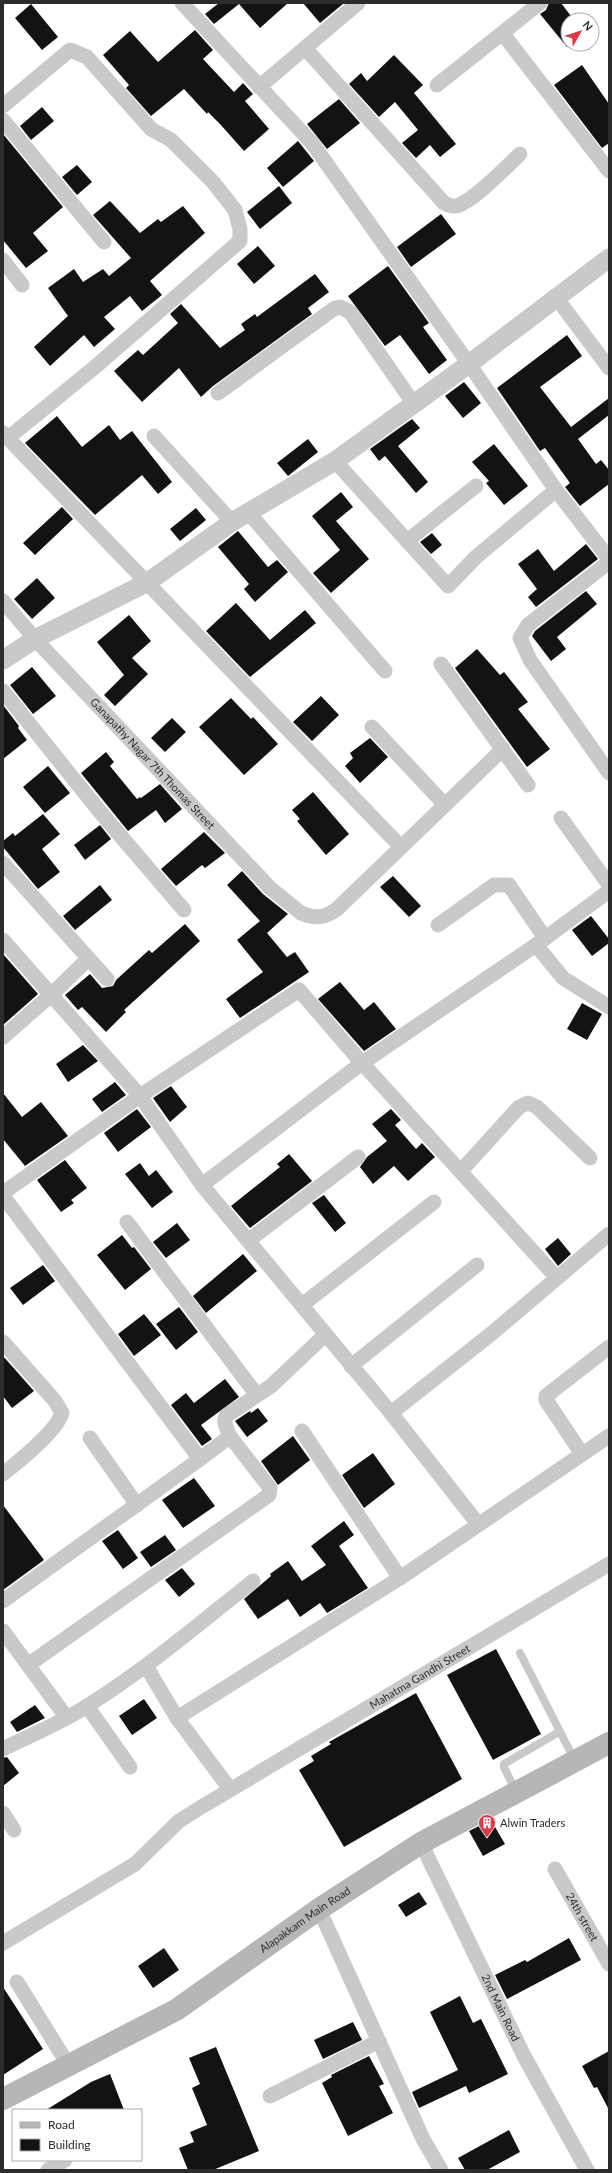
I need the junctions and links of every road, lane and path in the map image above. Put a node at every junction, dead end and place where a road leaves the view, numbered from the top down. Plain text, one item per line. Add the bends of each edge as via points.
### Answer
1 (182, 3) edge
2 (358, 3) edge
3 (540, 3) edge
4 (503, 34) junction
5 (305, 48) junction
6 (437, 85) dead end
7 (259, 87) junction
8 (3, 106) edge
9 (3, 120) edge
10 (520, 154) dead end
11 (609, 171) edge
12 (104, 242) dead end
13 (609, 258) edge
14 (3, 260) edge
15 (22, 285) dead end
16 (555, 296) junction
17 (469, 364) junction
18 (609, 368) edge
19 (218, 393) dead end
20 (414, 404) junction
21 (5, 435) edge
22 (154, 436) dead end
23 (335, 461) junction
24 (476, 486) dead end
25 (556, 490) junction
26 (240, 517) junction
27 (407, 541) junction
28 (609, 559) edge
29 (609, 562) edge
30 (148, 582) junction
31 (3, 601) edge
32 (36, 639) junction
33 (3, 660) edge
34 (441, 664) dead end
35 (385, 671) dead end
36 (3, 691) edge
37 (372, 727) dead end
38 (503, 749) junction
39 (609, 773) edge
40 (528, 785) dead end
41 (445, 805) junction
42 (561, 818) dead end
43 (401, 847) junction
44 (3, 863) edge
45 (609, 885) edge
46 (609, 891) edge
47 (184, 910) dead end
48 (438, 925) dead end
49 (3, 940) edge
50 (540, 942) junction
51 (88, 959) junction
52 (107, 979) dead end
53 (51, 995) junction
54 (607, 1003) edge
55 (3, 1037) edge
56 (362, 1063) junction
57 (140, 1096) junction
58 (358, 1157) dead end
59 (590, 1158) dead end
60 (461, 1171) junction
61 (202, 1185) junction
62 (3, 1195) edge
63 (434, 1202) dead end
64 (127, 1222) dead end
65 (609, 1234) edge
66 (248, 1241) junction
67 (476, 1265) dead end
68 (557, 1278) junction
69 (302, 1305) junction
70 (325, 1335) junction
71 (3, 1342) edge
72 (609, 1347) edge
73 (351, 1366) junction
74 (256, 1394) junction
75 (391, 1413) junction
76 (302, 1432) dead end
77 (229, 1435) junction
78 (609, 1436) edge
79 (90, 1438) dead end
80 (582, 1454) junction
81 (200, 1459) junction
82 (5, 1469) edge
83 (136, 1505) junction
84 (478, 1524) junction
85 (609, 1564) edge
86 (400, 1578) junction
87 (253, 1581) dead end
88 (3, 1601) edge
89 (3, 1631) edge
90 (520, 1653) dead end
91 (28, 1666) junction
92 (146, 1666) junction
93 (87, 1706) junction
94 (67, 1718) junction
95 (177, 1718) junction
96 (559, 1732) junction
97 (609, 1743) edge
98 (3, 1749) edge
99 (575, 1761) junction
100 (130, 1767) dead end
101 (230, 1790) junction
102 (516, 1793) junction
103 (3, 1813) edge
104 (14, 1830) dead end
105 (421, 1843) junction
106 (555, 1869) dead end
107 (319, 1909) junction
108 (3, 1943) edge
109 (609, 1964) edge
110 (17, 1982) dead end
111 (378, 2041) junction
112 (69, 2066) junction
113 (270, 2096) dead end
114 (3, 2099) edge
115 (63, 2161) edge
116 (48, 2170) edge
117 (441, 2170) edge
118 (587, 2170) edge

1 - 7 street
2 - 5 street
3 - 4 street
4 - 6 street
4 - 11 street
5 - 7 street
5 - 10 street via 403,159 444,203 450,206 470,199
7 - 17 street via 312,144
8 - 21 street via 70,50 87,57 151,129 170,140 213,182 235,210 240,229 240,241 95,367
9 - 12 street
13 - 16 street
14 - 15 street
16 - 17 street
16 - 18 street
17 - 20 street
17 - 25 street
19 - 20 street via 335,308 340,307 350,312
20 - 23 street
21 - 30 street
22 - 26 street
23 - 26 street
23 - 27 street
24 - 27 street
25 - 27 street via 476,557 448,586
25 - 28 street
26 - 30 street
26 - 35 street
29 - 39 street via 528,625 520,638 530,660
30 - 32 street
30 - 43 street
31 - 32 street, Ganapathy Nagar 7th Thomas Street
32 - 33 street
32 - 43 street, Ganapathy Nagar 7th Thomas Street via 270,888 301,913 317,918 329,915
34 - 38 street
36 - 47 street via 101,813
37 - 41 street
38 - 40 street
38 - 41 street, Ganapathy Nagar 7th Thomas Street
41 - 43 street, Ganapathy Nagar 7th Thomas Street
42 - 45 street
44 - 51 street
46 - 50 street
48 - 50 street via 494,885 505,884 509,885
49 - 53 street
50 - 54 street via 563,978
50 - 56 street
51 - 52 street
51 - 53 street
53 - 55 street
53 - 57 street
56 - 57 street via 299,990
56 - 60 street
56 - 61 street
57 - 61 street
57 - 62 street
58 - 66 street
59 - 60 street via 537,1107 528,1103 519,1107
60 - 68 street
61 - 66 street
62 - 81 street
63 - 69 street
64 - 74 street
65 - 68 street
66 - 69 street
67 - 73 street
68 - 75 street
69 - 70 street
70 - 73 street
70 - 74 street via 271,1386
71 - 82 street via 55,1401 62,1414 58,1423
72 - 80 street via 546,1396 546,1400
73 - 75 street
74 - 77 street via 224,1418
75 - 84 street
76 - 86 street
77 - 81 street via 225,1442
77 - 91 street via 270,1488 269,1495
78 - 80 street
79 - 83 street
80 - 84 street
81 - 83 street
83 - 88 street
84 - 86 street
85 - 101 street, Mahatma Gandhi Street
86 - 95 street
87 - 92 street
89 - 91 street
90 - 96 lane
91 - 94 street
92 - 93 street
92 - 95 street
93 - 94 street
93 - 100 street
94 - 98 street
95 - 101 street
96 - 99 lane
96 - 102 lane via 504,1764
97 - 99 main road, Alapakkam Main Road
99 - 102 main road, Alapakkam Main Road
101 - 108 street, Mahatma Gandhi Street via 179,1821 135,1864
102 - 105 main road, Alapakkam Main Road
103 - 104 street
105 - 107 main road, Alapakkam Main Road
105 - 118 street, 2nd Main Road via 524,2056
106 - 109 street, 24th street
107 - 111 street
107 - 112 main road, Alapakkam Main Road via 176,2010
110 - 112 street
111 - 113 street
111 - 117 street via 422,2139
112 - 114 main road, Alapakkam Main Road
115 - 116 street

